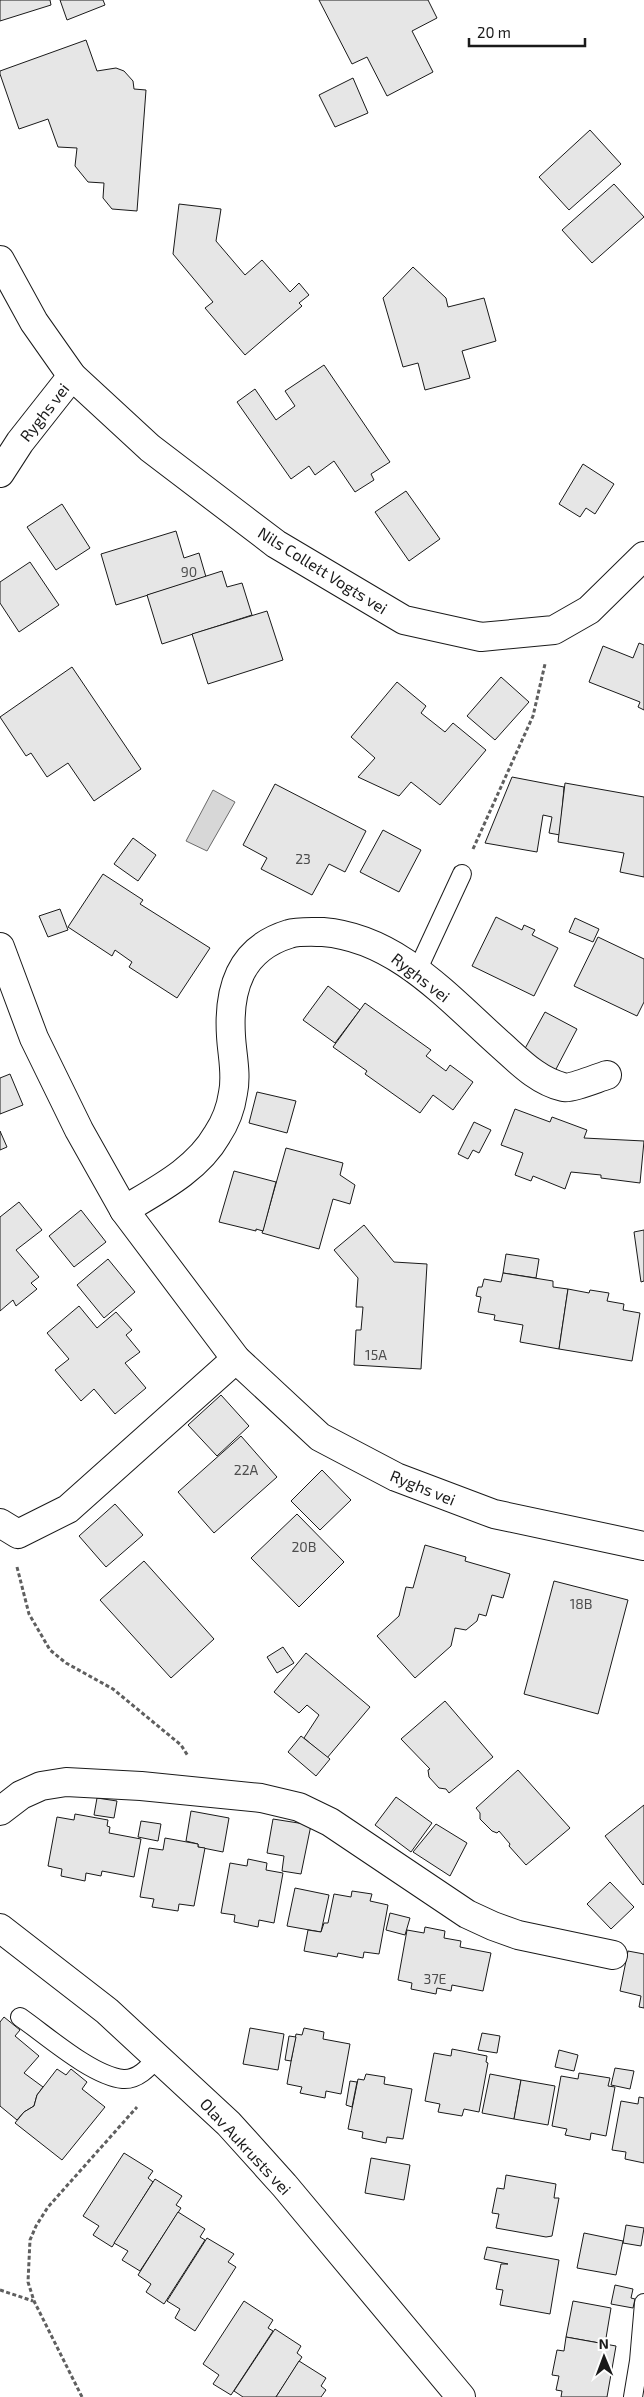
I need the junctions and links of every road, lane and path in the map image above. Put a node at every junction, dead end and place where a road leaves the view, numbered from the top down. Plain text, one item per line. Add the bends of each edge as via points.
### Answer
1 (0, 260) edge
2 (72, 376) junction
3 (0, 473) edge
4 (644, 556) edge
5 (554, 630) junction
6 (462, 874) joint
7 (0, 946) edge
8 (417, 971) junction
9 (606, 1075) dead end
10 (124, 1210) junction
11 (236, 1359) junction
12 (9, 1529) edge
13 (644, 1546) edge
14 (198, 1792) junction
15 (0, 1811) edge
16 (0, 1928) edge
17 (613, 1955) dead end
18 (20, 2017) dead end
19 (164, 2063) junction
20 (0, 2290) edge
21 (34, 2301) junction
22 (644, 2303) edge
23 (82, 2397) edge
24 (461, 2397) edge
25 (633, 2397) edge

1 - 2 street, Nils Collett Vogts vei via 34,322
2 - 3 street, Ryghs vei
2 - 5 street, Nils Collett Vogts vei via 150,448 276,544 404,620 481,638
4 - 5 street, Nils Collett Vogts vei via 589,610
5 - 6 path via 533,716
6 - 8 lane
7 - 10 street, Ryghs vei via 34,1038 79,1130
8 - 9 street, Ryghs vei via 537,1076 565,1088
8 - 10 street, Ryghs vei via 385,950 343,934 290,934 260,949 248,960 236,980 231,1006 234,1092 217,1136 199,1158 173,1180
10 - 11 street, Ryghs vei
11 - 12 street via 68,1509
11 - 13 street, Ryghs vei via 320,1437 396,1477 494,1514
12 - 14 path via 28,1614 50,1650 66,1663 113,1689 181,1745 190,1758
14 - 15 street via 66,1782 41,1786 21,1795
14 - 17 street via 261,1798 299,1807 330,1822 467,1914 518,1936
16 - 19 street, Olav Aukrusts vei via 107,2012
18 - 19 lane via 90,2068 123,2079
19 - 21 path via 36,2226 30,2240 28,2260 28,2282
19 - 24 street, Olav Aukrusts vei via 229,2124 284,2185
20 - 21 path
21 - 23 path
22 - 25 lane

